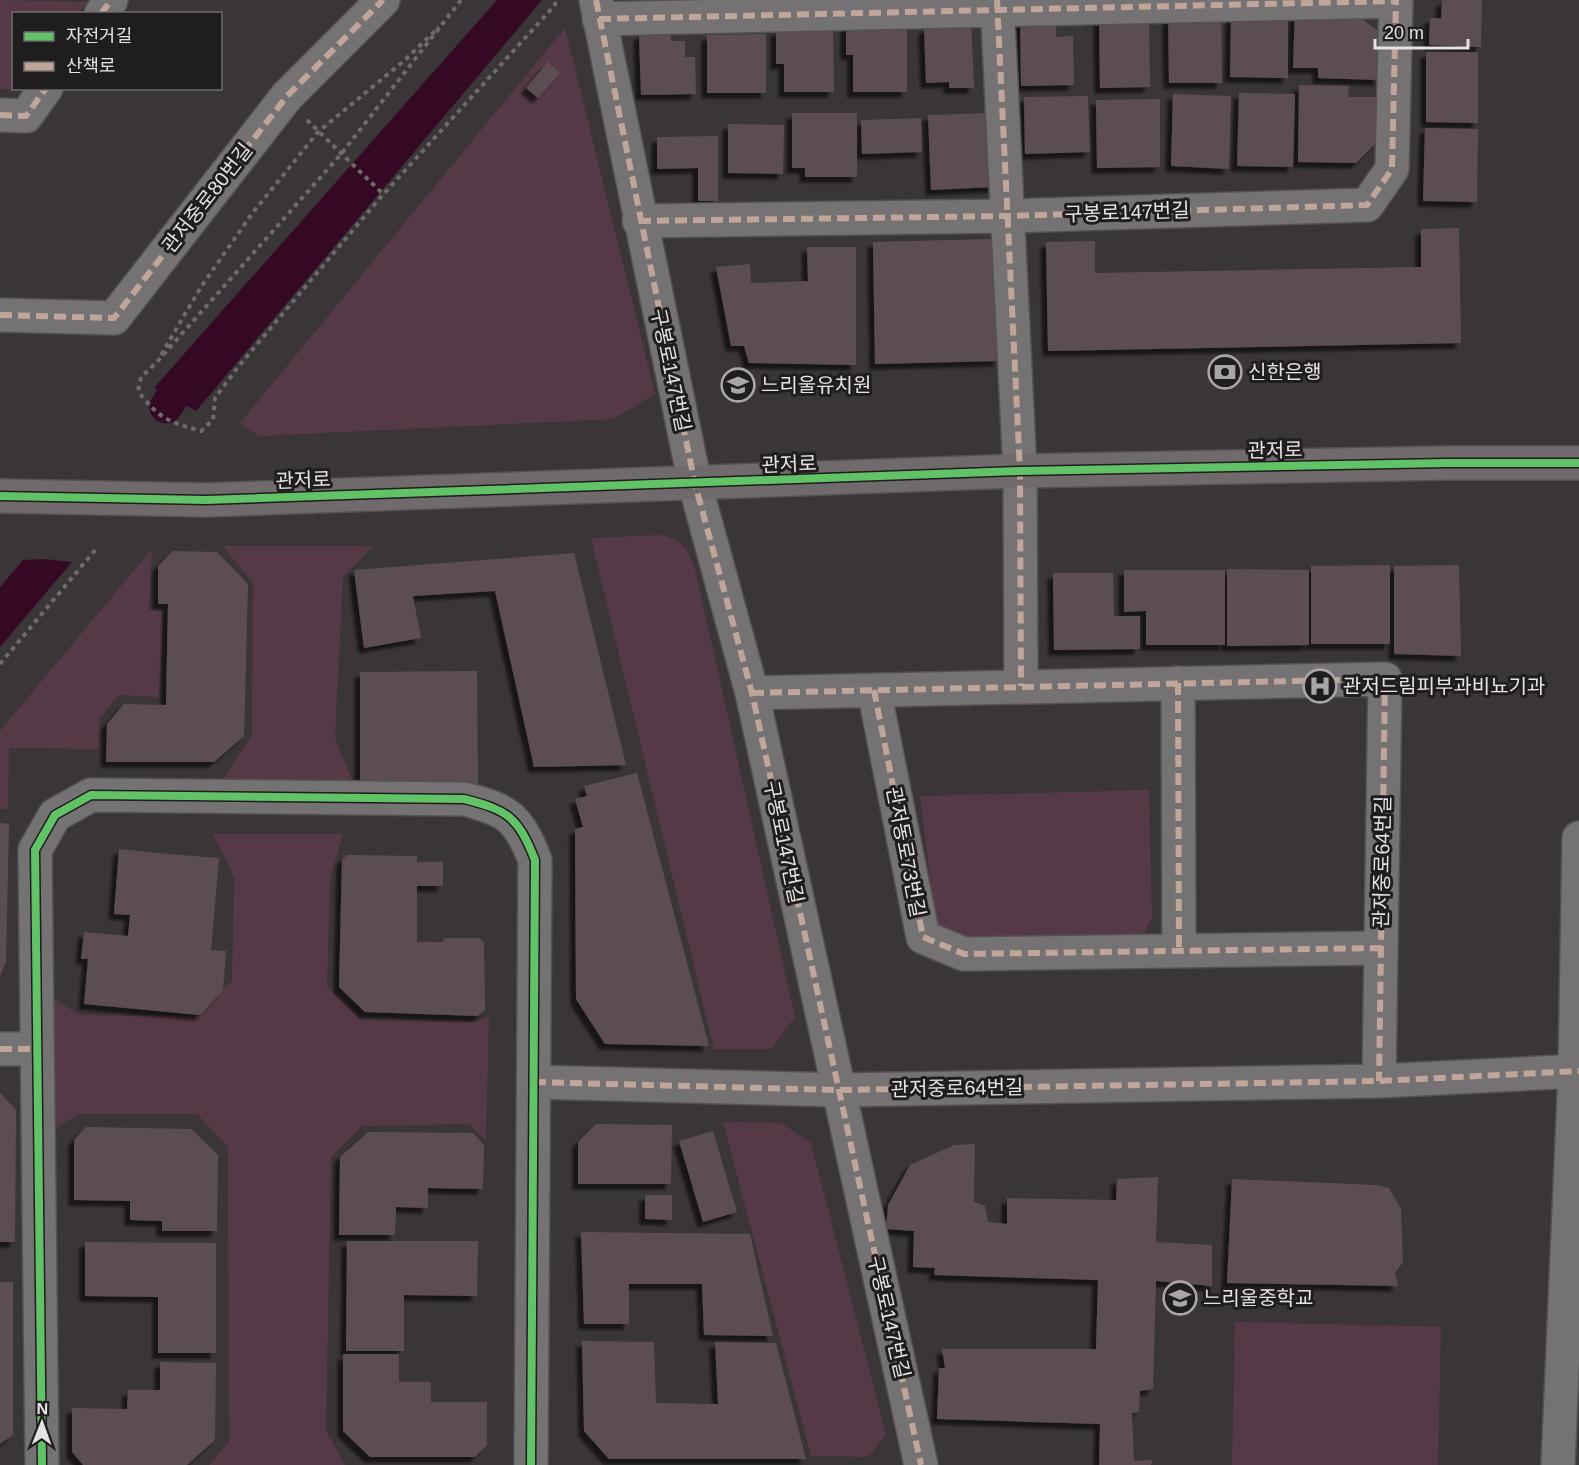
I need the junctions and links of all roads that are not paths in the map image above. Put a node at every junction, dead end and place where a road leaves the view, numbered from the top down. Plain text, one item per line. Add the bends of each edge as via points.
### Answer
1 (383, 0) edge
2 (1396, 1) edge
3 (998, 4) edge
4 (598, 9) edge
5 (45, 90) edge
6 (0, 115) edge
7 (1008, 216) junction
8 (639, 221) junction
9 (0, 315) edge
10 (1579, 464) edge
11 (1020, 471) junction
12 (695, 484) junction
13 (0, 496) edge
14 (1178, 683) junction
15 (1021, 686) junction
16 (874, 690) junction
17 (752, 693) junction
18 (1579, 838) edge
19 (1381, 948) junction
20 (1179, 951) junction
21 (0, 1049) edge
22 (37, 1049) junction
23 (1577, 1072) edge
24 (1380, 1081) junction
25 (534, 1082) junction
26 (838, 1090) junction
27 (42, 1465) edge
28 (531, 1465) edge
29 (921, 1465) edge
30 (1558, 1465) edge

1 - 9 street, 관저중로80번길 via 287,96 114,318
2 - 3 street, 구봉로147번길
2 - 7 street, 구봉로147번길 via 1392,169 1367,206
3 - 4 street, 구봉로147번길
3 - 7 street
4 - 8 street, 구봉로147번길
5 - 6 street via 26,116
7 - 8 street, 구봉로147번길
7 - 11 street
8 - 12 street, 구봉로147번길
10 - 11 street, 관저로
11 - 12 street, 관저로
11 - 15 street
12 - 13 street, 관저로 via 206,500
12 - 17 street, 구봉로147번길
14 - 15 street
14 - 19 street, 관저중로64번길 via 1385,679
14 - 20 street
15 - 16 street
16 - 17 street
16 - 20 street, 관저동로73번길 via 923,937 964,954
17 - 26 street, 구봉로147번길
18 - 23 street
19 - 20 street, 관저동로73번길
19 - 24 street, 관저중로64번길
21 - 22 street
22 - 25 street via 35,850 55,814 73,803 91,795 464,799 512,817 536,860
22 - 27 street
23 - 24 street, 관저중로64번길
23 - 30 street
24 - 26 street, 관저중로64번길
25 - 26 street, 관저중로64번길
25 - 28 street
26 - 29 street, 구봉로147번길

